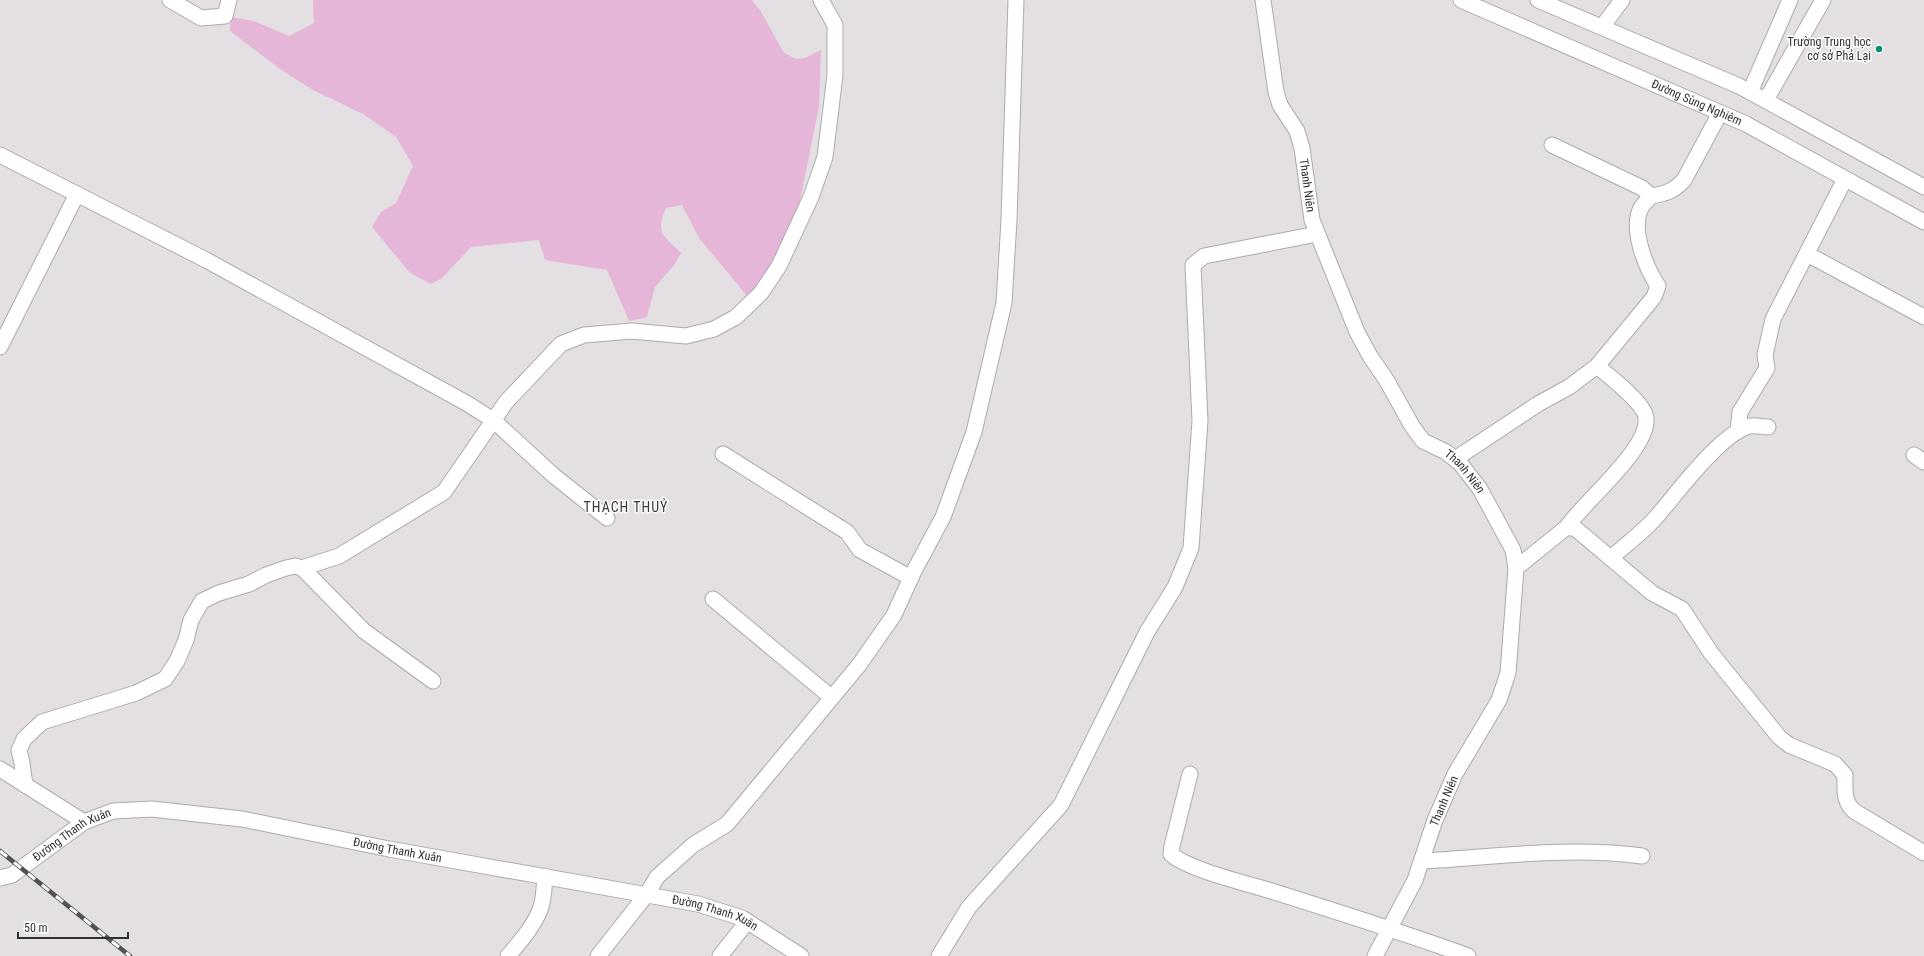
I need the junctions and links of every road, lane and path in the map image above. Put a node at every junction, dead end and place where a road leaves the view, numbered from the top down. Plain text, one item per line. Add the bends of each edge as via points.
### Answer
1 (170, 0) edge
2 (229, 0) edge
3 (821, 0) edge
4 (1016, 0) edge
5 (1263, 0) edge
6 (1461, 0) edge
7 (1538, 0) edge
8 (1622, 0) edge
9 (1790, 0) edge
10 (1823, 0) edge
11 (1602, 27) junction
12 (1750, 92) junction
13 (1766, 100) junction
14 (1720, 112) junction
15 (1552, 145) dead end
16 (0, 155) edge
17 (1845, 179) junction
18 (1924, 186) edge
19 (77, 194) junction
20 (1651, 196) junction
21 (1924, 222) edge
22 (1317, 234) junction
23 (1807, 254) junction
24 (1924, 317) edge
25 (0, 347) edge
26 (1598, 366) junction
27 (493, 420) junction
28 (1768, 427) dead end
29 (1738, 431) junction
30 (723, 454) dead end
31 (1455, 459) junction
32 (607, 518) dead end
33 (1567, 527) junction
34 (1611, 558) junction
35 (302, 568) junction
36 (1516, 568) junction
37 (911, 578) junction
38 (713, 599) dead end
39 (432, 681) dead end
40 (831, 697) junction
41 (0, 769) edge
42 (1190, 774) dead end
43 (25, 785) junction
44 (84, 822) junction
45 (1924, 854) edge
46 (1642, 856) dead end
47 (1422, 861) junction
48 (545, 876) junction
49 (0, 878) edge
50 (647, 894) junction
51 (747, 922) junction
52 (1390, 928) junction
53 (508, 956) edge
54 (598, 956) edge
55 (720, 956) edge
56 (801, 956) edge
57 (939, 956) edge
58 (1376, 956) edge
59 (1468, 956) edge

1 - 2 street via 201,18 225,16
3 - 27 street via 835,26 835,75 825,157 811,197 779,266 761,293 736,317 714,329 686,336 632,331 584,335 561,344 506,402
4 - 37 street via 1004,302 974,432 943,517
5 - 22 street, Thanh Niên via 1276,92 1280,105 1298,131 1312,220
6 - 14 street, Đường Sùng Nghiêm
7 - 11 street
8 - 11 street
9 - 12 street
10 - 13 street
11 - 12 street
12 - 13 street
13 - 18 street
14 - 17 street, Đường Sùng Nghiêm
14 - 20 street via 1684,180 1664,195
15 - 20 street via 1642,188
16 - 19 street
17 - 21 street, Đường Sùng Nghiêm
17 - 23 street
19 - 25 street
19 - 27 street via 206,260
20 - 26 street via 1640,208 1638,227 1640,250 1658,286 1654,297
22 - 31 street, Thanh Niên via 1357,332 1412,426 1423,441
22 - 57 street via 1204,256 1193,265 1200,421 1191,548 1175,588 1148,632 1061,805 969,907
23 - 24 street
23 - 29 street via 1773,319 1765,355 1767,368 1740,412
26 - 31 street
26 - 33 street via 1626,390 1645,414 1646,425 1619,471 1574,516
27 - 32 street via 553,475
27 - 35 street via 444,492 339,556
28 - 29 street via 1751,426
29 - 34 street via 1692,474 1657,516
30 - 37 street via 847,532 860,550
31 - 36 street, Thanh Niên via 1480,489 1514,550
33 - 34 street via 1576,529
33 - 36 street
34 - 45 street via 1652,593 1682,609 1711,653 1779,737 1789,745 1835,764 1845,775 1846,799 1854,811
35 - 39 street via 364,632
35 - 43 street via 286,568 249,584 219,592 202,601 191,620 177,661 165,679 136,693 42,722 24,739 19,750
36 - 47 street, Thanh Niên via 1508,673 1498,700 1455,774 1435,820
37 - 40 street via 894,615 859,665
38 - 40 street
40 - 50 street via 727,824 693,845 657,877
41 - 43 street
42 - 52 street via 1172,846 1171,854 1177,860
43 - 44 street
44 - 48 street, Đường Thanh Xuân via 113,811 152,809 242,819 389,849
44 - 49 street, Đường Thanh Xuân via 17,872
46 - 47 street via 1586,851
47 - 52 street, Thanh Niên
48 - 50 street, Đường Thanh Xuân
48 - 53 street via 539,912
50 - 51 street, Đường Thanh Xuân via 698,904
50 - 54 street
51 - 55 street
51 - 56 street, Đường Thanh Xuân
52 - 58 street, Thanh Niên
52 - 59 street

